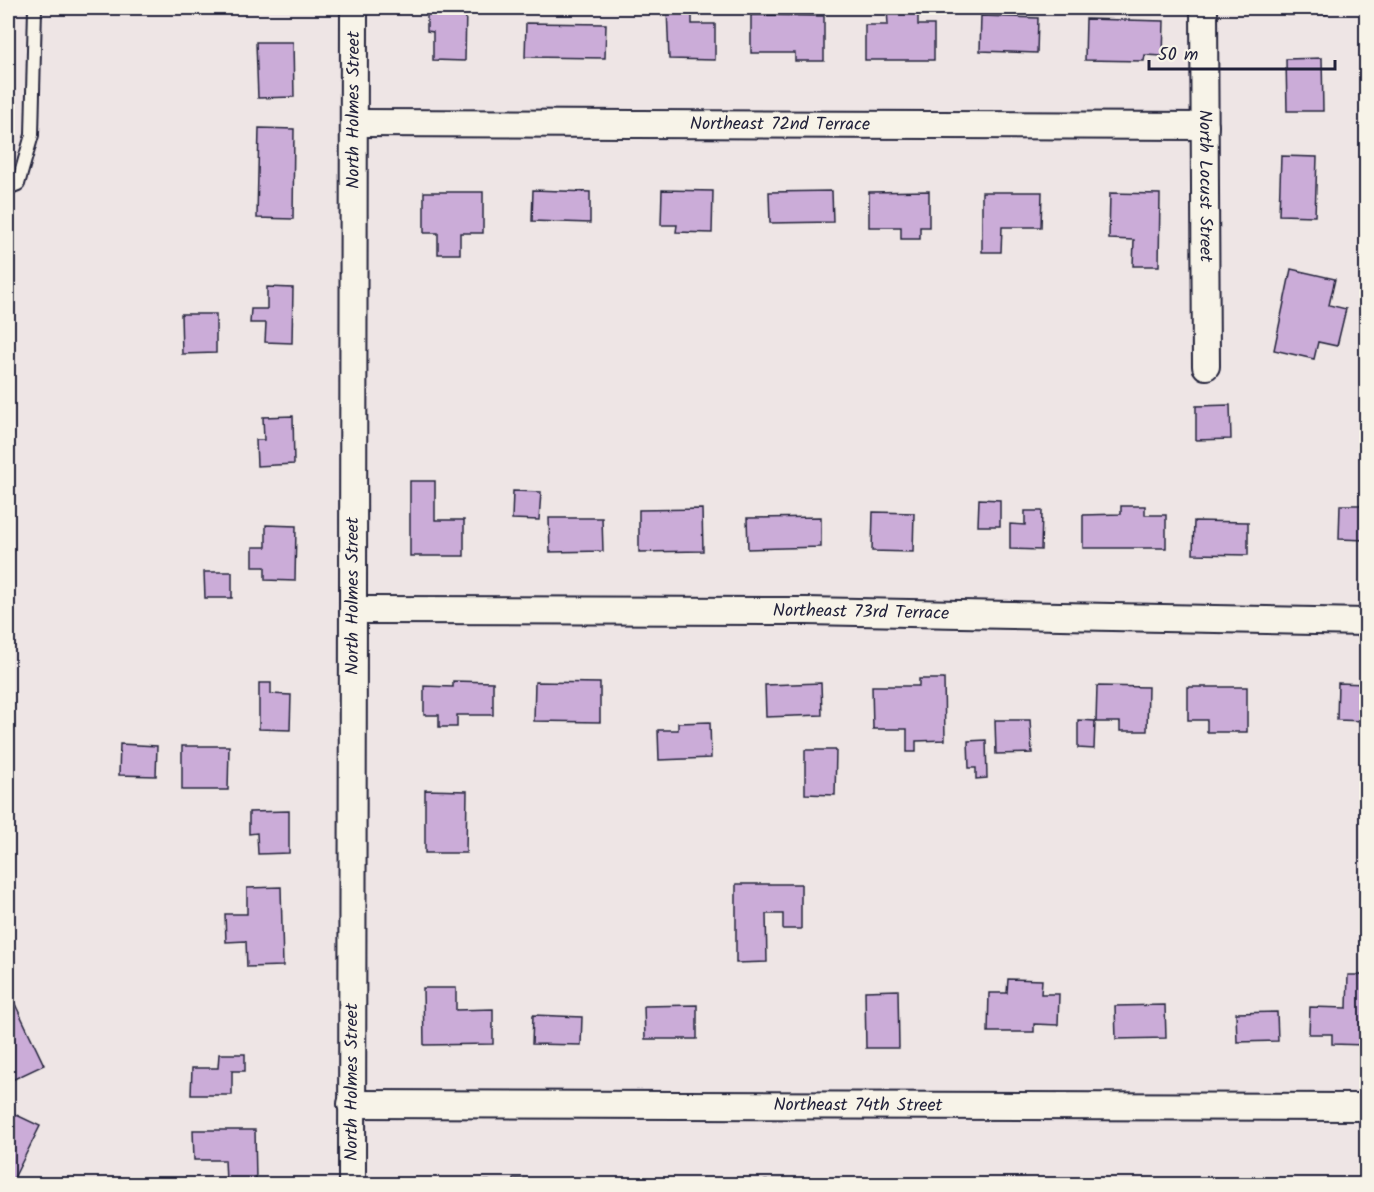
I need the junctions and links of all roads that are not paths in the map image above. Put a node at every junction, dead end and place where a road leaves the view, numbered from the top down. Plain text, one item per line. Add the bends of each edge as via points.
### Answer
1 (35, 8) edge
2 (354, 8) edge
3 (1204, 8) edge
4 (354, 123) junction
5 (1205, 126) junction
6 (8, 188) edge
7 (1206, 366) dead end
8 (355, 609) junction
9 (1366, 622) edge
10 (351, 1104) junction
11 (1366, 1107) edge
12 (352, 1185) edge

1 - 6 lane via 32,135 18,184
2 - 4 street, North Holmes Street
3 - 5 street, North Locust Street
4 - 5 street, Northeast 72nd Terrace
4 - 8 street, North Holmes Street
5 - 7 street, North Locust Street
8 - 9 street, Northeast 73rd Terrace via 806,611
8 - 10 street, North Holmes Street
10 - 11 street, Northeast 74th Street
10 - 12 street, North Holmes Street

